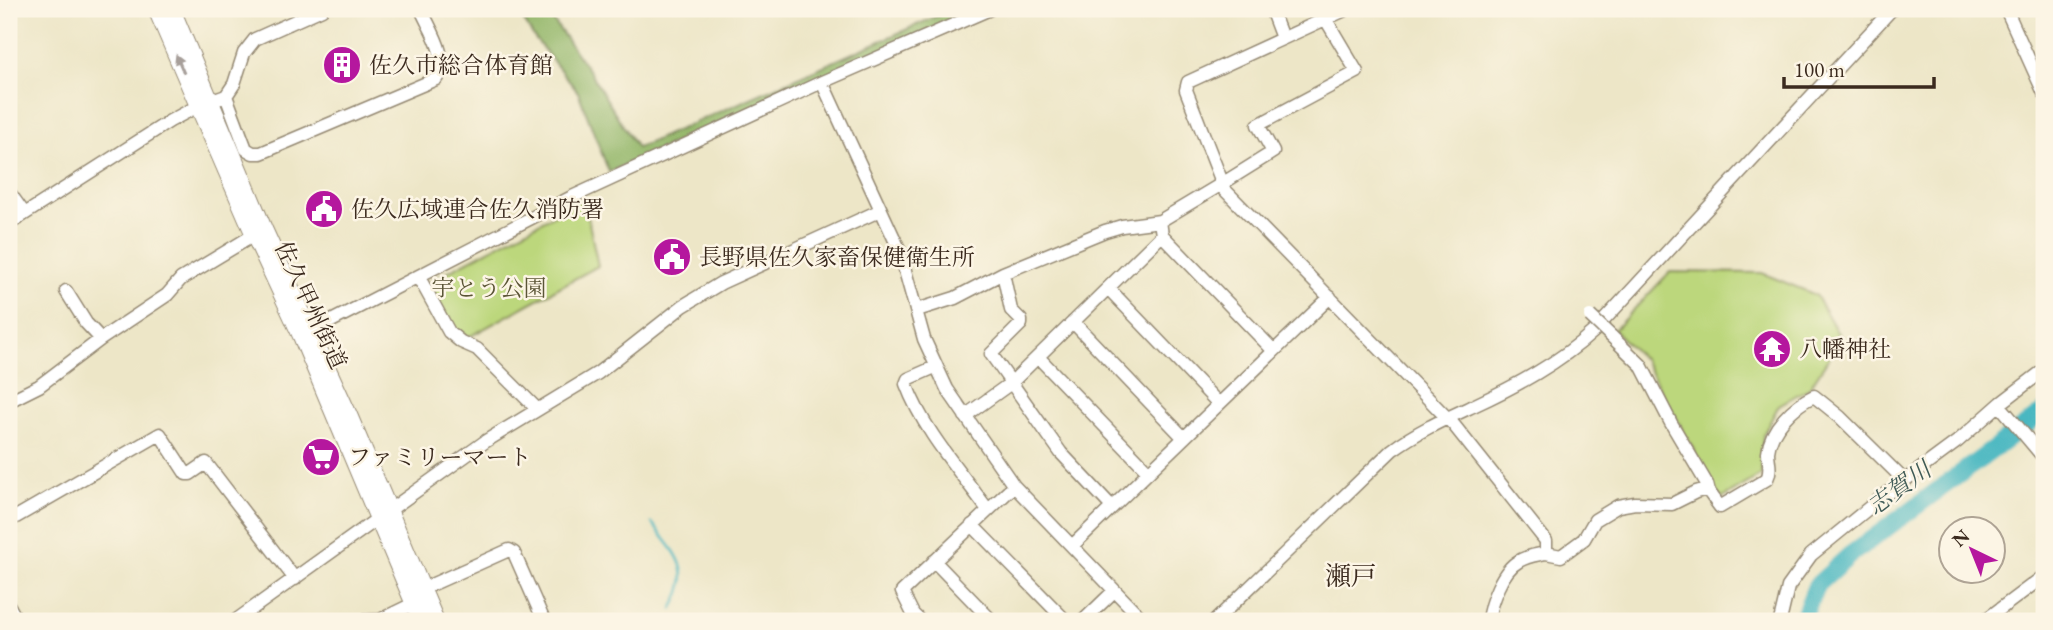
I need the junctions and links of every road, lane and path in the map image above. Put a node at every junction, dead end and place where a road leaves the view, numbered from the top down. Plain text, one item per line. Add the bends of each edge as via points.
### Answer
1 (156, 9) edge
2 (172, 9) edge
3 (323, 9) edge
4 (421, 9) edge
5 (990, 9) edge
6 (1271, 9) edge
7 (1347, 9) edge
8 (1892, 9) edge
9 (2006, 9) edge
10 (1325, 18) junction
11 (1282, 37) junction
12 (822, 82) junction
13 (2044, 93) edge
14 (226, 96) junction
15 (204, 104) junction
16 (1220, 184) junction
17 (9, 192) edge
18 (881, 210) junction
19 (24, 213) junction
20 (1160, 221) junction
21 (9, 224) edge
22 (254, 235) junction
23 (1162, 235) junction
24 (1003, 273) junction
25 (416, 278) junction
26 (1108, 288) junction
27 (66, 290) dead end
28 (1330, 297) junction
29 (917, 310) junction
30 (1590, 316) dead end
31 (1073, 322) junction
32 (312, 331) junction
33 (101, 339) junction
34 (1274, 351) junction
35 (1038, 356) junction
36 (935, 367) junction
37 (2044, 370) edge
38 (1012, 383) junction
39 (9, 401) edge
40 (1219, 404) junction
41 (2001, 406) junction
42 (537, 409) junction
43 (965, 416) junction
44 (1445, 417) junction
45 (1184, 438) junction
46 (2041, 454) edge
47 (1149, 472) junction
48 (1905, 481) junction
49 (1014, 486) junction
50 (1709, 492) junction
51 (1112, 507) junction
52 (988, 510) junction
53 (384, 515) junction
54 (9, 521) edge
55 (972, 524) junction
56 (1072, 546) junction
57 (1546, 553) junction
58 (934, 561) junction
59 (2044, 576) edge
60 (295, 579) junction
61 (422, 589) junction
62 (1114, 591) junction
63 (413, 604) junction
64 (9, 606) edge
65 (17, 621) edge
66 (235, 621) edge
67 (354, 621) edge
68 (421, 621) edge
69 (436, 621) edge
70 (544, 621) edge
71 (920, 621) edge
72 (992, 621) edge
73 (1066, 621) edge
74 (1083, 621) edge
75 (1144, 621) edge
76 (1215, 621) edge
77 (1488, 621) edge
78 (1780, 621) edge
79 (1984, 621) edge

15 -> 1 main road, 佐久甲州街道
2 - 15 main road, 佐久甲州街道
3 - 14 street via 255,38
4 - 14 street via 442,58 442,72 436,79 261,153 246,149
5 - 12 street
6 - 11 street
7 - 10 street
8 - 44 street via 1594,331 1546,367
9 - 13 street
10 - 11 street
10 - 16 street via 1357,72 1258,125 1273,152
11 - 16 street via 1192,79 1186,86
12 - 18 street
12 - 25 street via 572,197
14 - 15 street
15 - 19 street
15 - 22 main road, 佐久甲州街道
15 - 32 main road, 佐久甲州街道
16 - 20 street
16 - 28 street
17 - 19 street
18 - 29 street via 899,249
18 - 42 street via 698,295 598,373
19 - 21 street
20 - 23 street
20 - 24 street via 1114,228
22 - 33 street via 181,279 167,295
22 - 53 main road, 佐久甲州街道
23 - 26 street
23 - 34 street
24 - 29 street via 955,298
24 - 38 street via 1011,310 1021,324 991,354
25 - 32 street
25 - 42 street via 454,338 481,352
26 - 31 street
26 - 40 street
27 - 33 street
28 - 34 street
28 - 44 street
29 - 36 street
30 - 50 street, bridge via 1646,372
31 - 35 street
31 - 45 street
32 - 53 main road, 佐久甲州街道
33 - 39 street via 39,387
34 - 40 street
35 - 38 street
35 - 47 street
36 - 43 street
36 - 52 street via 906,384 927,426
37 - 41 street
38 - 43 street
38 - 51 street via 1061,453
40 - 45 street
41 - 46 street
41 - 48 street
42 - 53 street
43 - 49 street
44 - 57 street via 1535,525 1546,541
44 - 76 street via 1392,450
45 - 47 street
47 - 51 street
48 - 50 street via 1814,396 1787,416 1774,433 1767,480 1720,507
48 - 78 street via 1811,555 1788,587
49 - 52 street
49 - 56 street
50 - 57 street via 1696,492 1672,504 1618,506 1595,520 1584,539 1561,556
51 - 56 street
52 - 55 street
53 - 60 street
53 - 61 main road, 佐久甲州街道
53 - 63 main road, 佐久甲州街道
54 - 60 street via 160,434 186,474 206,463
55 - 58 street
55 - 73 street
56 - 62 street
57 - 77 street via 1519,560 1508,570 1491,603
58 - 71 street via 902,592
58 - 72 street
59 - 79 street
60 - 66 street
61 - 69 main road, 佐久甲州街道
61 - 70 street via 509,550
62 - 74 street
62 - 75 street
63 - 67 street via 380,620
63 - 68 main road, 佐久甲州街道
64 - 65 street

